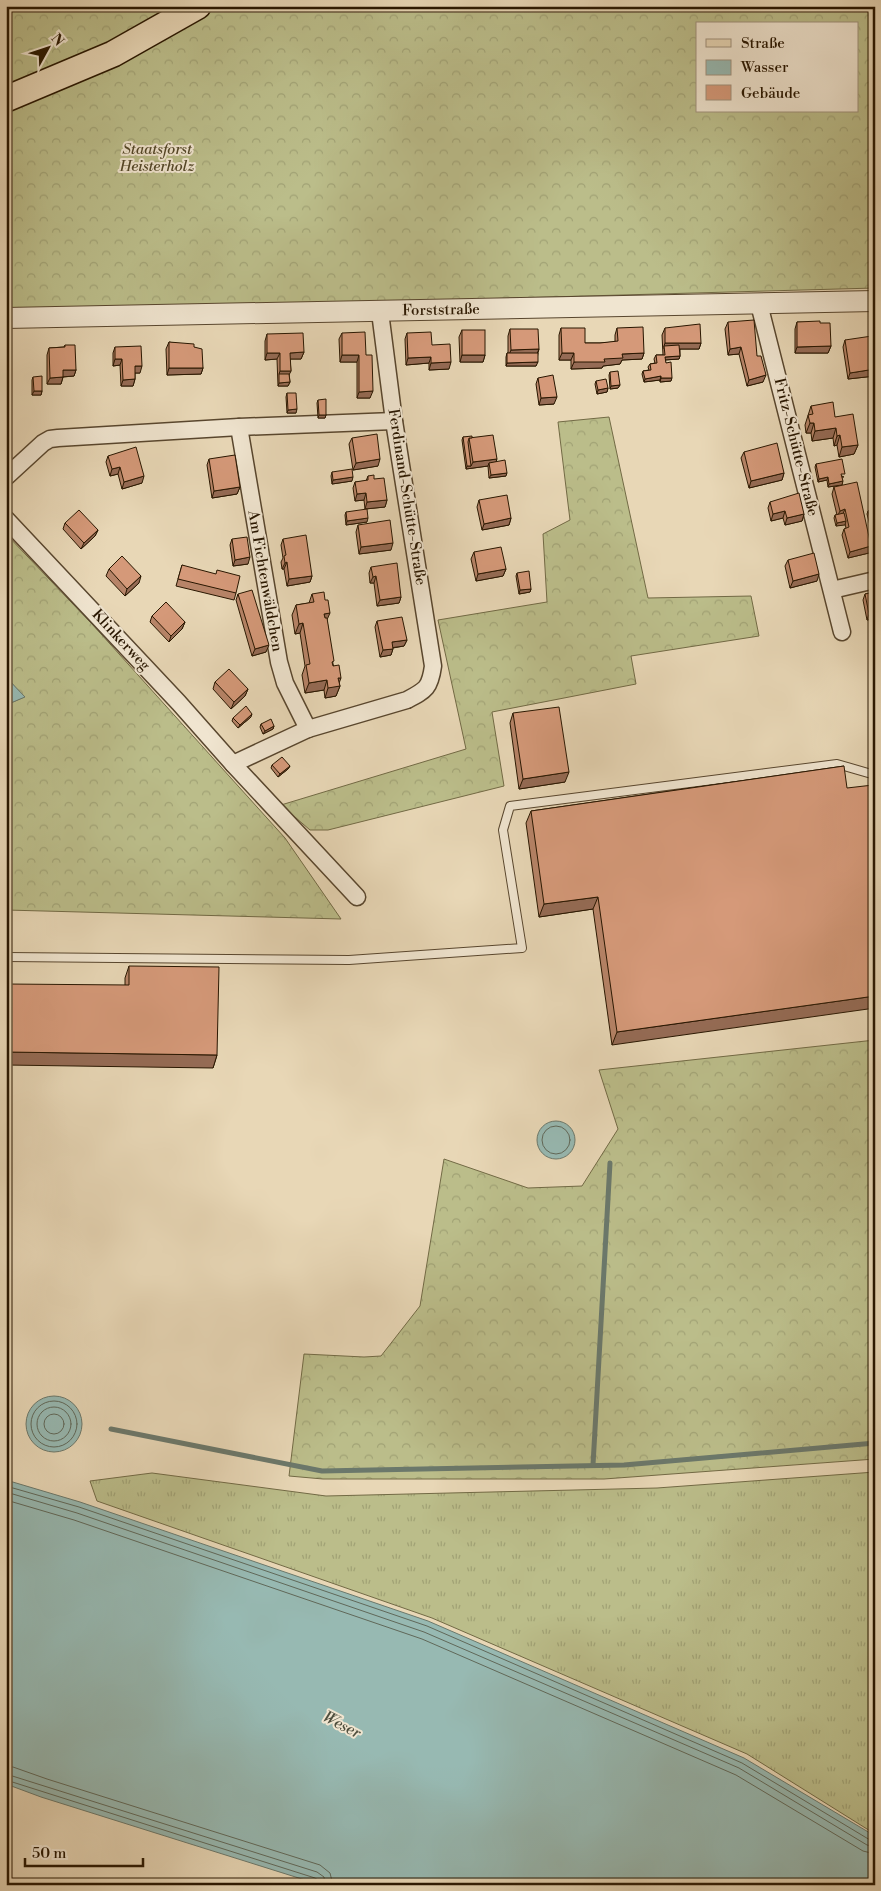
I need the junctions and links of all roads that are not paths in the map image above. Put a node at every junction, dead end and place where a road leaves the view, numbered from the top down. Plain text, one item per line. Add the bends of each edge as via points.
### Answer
1 (198, 6) edge
2 (6, 99) edge
3 (875, 301) edge
4 (759, 304) junction
5 (380, 312) junction
6 (6, 318) edge
7 (394, 421) junction
8 (239, 427) junction
9 (6, 477) edge
10 (6, 519) edge
11 (875, 580) edge
12 (832, 590) junction
13 (842, 632) dead end
14 (308, 729) junction
15 (233, 764) junction
16 (875, 775) edge
17 (357, 897) dead end
18 (6, 957) edge

1 - 2 main road via 113,54
3 - 4 street, Forststraße
4 - 5 street, Forststraße
4 - 12 street, Fritz-Schütte-Straße
5 - 6 street, Forststraße
5 - 7 street, Ferdinand-Schütte-Straße
7 - 8 street
7 - 14 street, Ferdinand-Schütte-Straße via 433,666 430,683 421,693 407,700
8 - 9 street via 50,439
8 - 14 street, Am Fichtenwäldchen via 279,662
10 - 15 street, Klinkerweg
11 - 12 street
12 - 13 street, Fritz-Schütte-Straße
14 - 15 street
15 - 17 street, Klinkerweg
16 - 18 lane via 837,764 510,806 503,830 522,948 349,960

